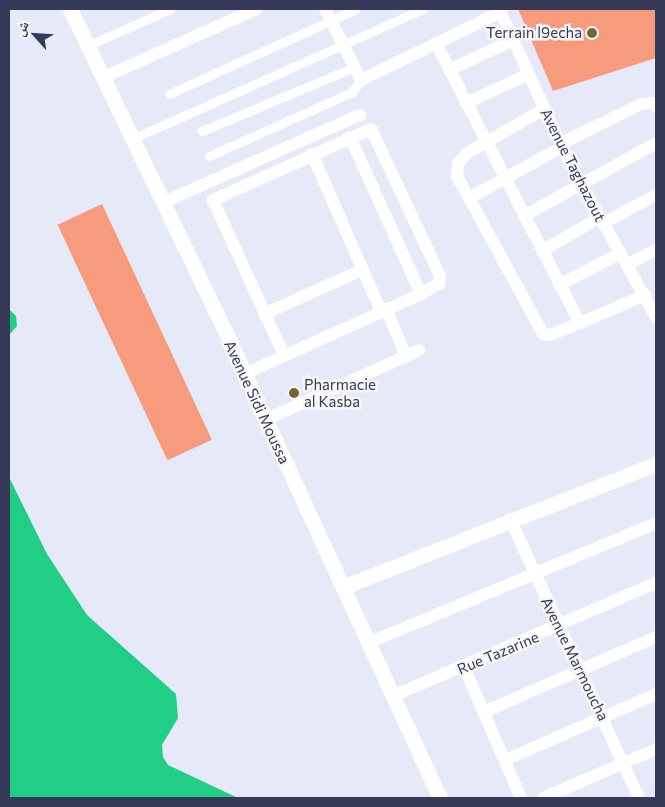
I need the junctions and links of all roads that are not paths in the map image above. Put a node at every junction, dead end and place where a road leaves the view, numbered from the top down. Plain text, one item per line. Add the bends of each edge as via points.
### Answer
1 (70, 9) edge
2 (170, 9) edge
3 (256, 9) edge
4 (356, 9) edge
5 (423, 9) edge
6 (500, 11) edge
7 (327, 15) edge
8 (513, 40) junction
9 (436, 43) junction
10 (342, 45) junction
11 (87, 46) junction
12 (354, 67) junction
13 (449, 70) junction
14 (529, 74) junction
15 (102, 78) junction
16 (361, 80) junction
17 (169, 94) dead end
18 (466, 103) junction
19 (656, 106) edge
20 (544, 109) junction
21 (360, 115) dead end
22 (202, 131) dead end
23 (350, 137) junction
24 (132, 139) junction
25 (484, 141) junction
26 (656, 143) edge
27 (561, 145) junction
28 (312, 154) junction
29 (209, 156) dead end
30 (505, 178) junction
31 (580, 183) junction
32 (656, 195) edge
33 (469, 198) junction
34 (162, 203) junction
35 (524, 216) junction
36 (601, 220) junction
37 (656, 250) edge
38 (542, 251) junction
39 (624, 259) junction
40 (362, 270) junction
41 (559, 285) junction
42 (420, 294) junction
43 (650, 301) edge
44 (383, 310) junction
45 (264, 314) junction
46 (656, 317) edge
47 (580, 323) junction
48 (419, 350) dead end
49 (284, 355) junction
50 (406, 356) junction
51 (244, 374) junction
52 (265, 420) junction
53 (656, 464) edge
54 (510, 519) junction
55 (656, 523) edge
56 (535, 576) junction
57 (656, 583) edge
58 (343, 587) junction
59 (560, 627) junction
60 (656, 637) edge
61 (368, 644) junction
62 (464, 667) junction
63 (582, 670) junction
64 (656, 694) edge
65 (393, 696) junction
66 (484, 712) junction
67 (604, 718) junction
68 (656, 749) edge
69 (505, 760) junction
70 (625, 763) junction
71 (440, 798) edge
72 (521, 798) edge
73 (543, 798) edge
74 (640, 798) edge

1 - 11 street, Avenue Sidi Moussa
2 - 11 street
3 - 15 street
4 - 7 street
5 - 10 street
6 - 8 street, Avenue Taghazout
6 - 9 street
7 - 10 street
7 - 17 street
8 - 13 street
8 - 14 street, Avenue Taghazout
9 - 13 street
9 - 16 street
10 - 12 street
10 - 24 street
11 - 15 street, Avenue Sidi Moussa
12 - 16 street
12 - 22 street
13 - 18 street
14 - 18 street
14 - 20 street, Avenue Taghazout
15 - 24 street, Avenue Sidi Moussa
16 - 29 street via 352,92
18 - 25 street
19 - 27 street via 641,104
20 - 25 street
20 - 27 street, Avenue Taghazout
21 - 34 street
23 - 28 street
23 - 42 street
23 - 42 street via 370,128 440,276 437,286
24 - 34 street, Avenue Sidi Moussa
25 - 30 street
25 - 33 street via 456,166 458,178
26 - 31 street
27 - 30 street
27 - 31 street, Avenue Taghazout
28 - 40 street
28 - 45 street via 213,200
30 - 33 street
30 - 35 street
31 - 35 street
31 - 36 street, Avenue Taghazout
32 - 36 street
33 - 47 street via 543,334 550,335
34 - 51 street, Avenue Sidi Moussa
35 - 38 street
36 - 38 street
36 - 39 street, Avenue Taghazout
37 - 39 street
38 - 41 street
39 - 41 street
39 - 43 street, Avenue Taghazout
40 - 44 street
40 - 45 street
41 - 47 street
42 - 44 street
43 - 46 street, Avenue Taghazout
43 - 47 street
44 - 49 street
44 - 50 street
45 - 49 street
48 - 50 street
49 - 51 street
50 - 52 street
51 - 52 street, Avenue Sidi Moussa
52 - 58 street, Avenue Sidi Moussa
53 - 54 street
54 - 56 street, Avenue Marmoucha
54 - 58 street
55 - 56 street
56 - 59 street, Avenue Marmoucha
56 - 61 street
57 - 59 street, Rue Tazarine
58 - 61 street, Avenue Sidi Moussa
59 - 62 street, Rue Tazarine
59 - 63 street, Avenue Marmoucha
60 - 63 street
61 - 65 street, Avenue Sidi Moussa
62 - 65 street, Rue Tazarine
62 - 66 street
63 - 66 street
63 - 67 street, Avenue Marmoucha
64 - 67 street
65 - 71 street, Avenue Sidi Moussa
66 - 69 street
67 - 69 street
67 - 70 street, Avenue Marmoucha
68 - 70 street
69 - 72 street
70 - 73 street
70 - 74 street, Avenue Marmoucha

